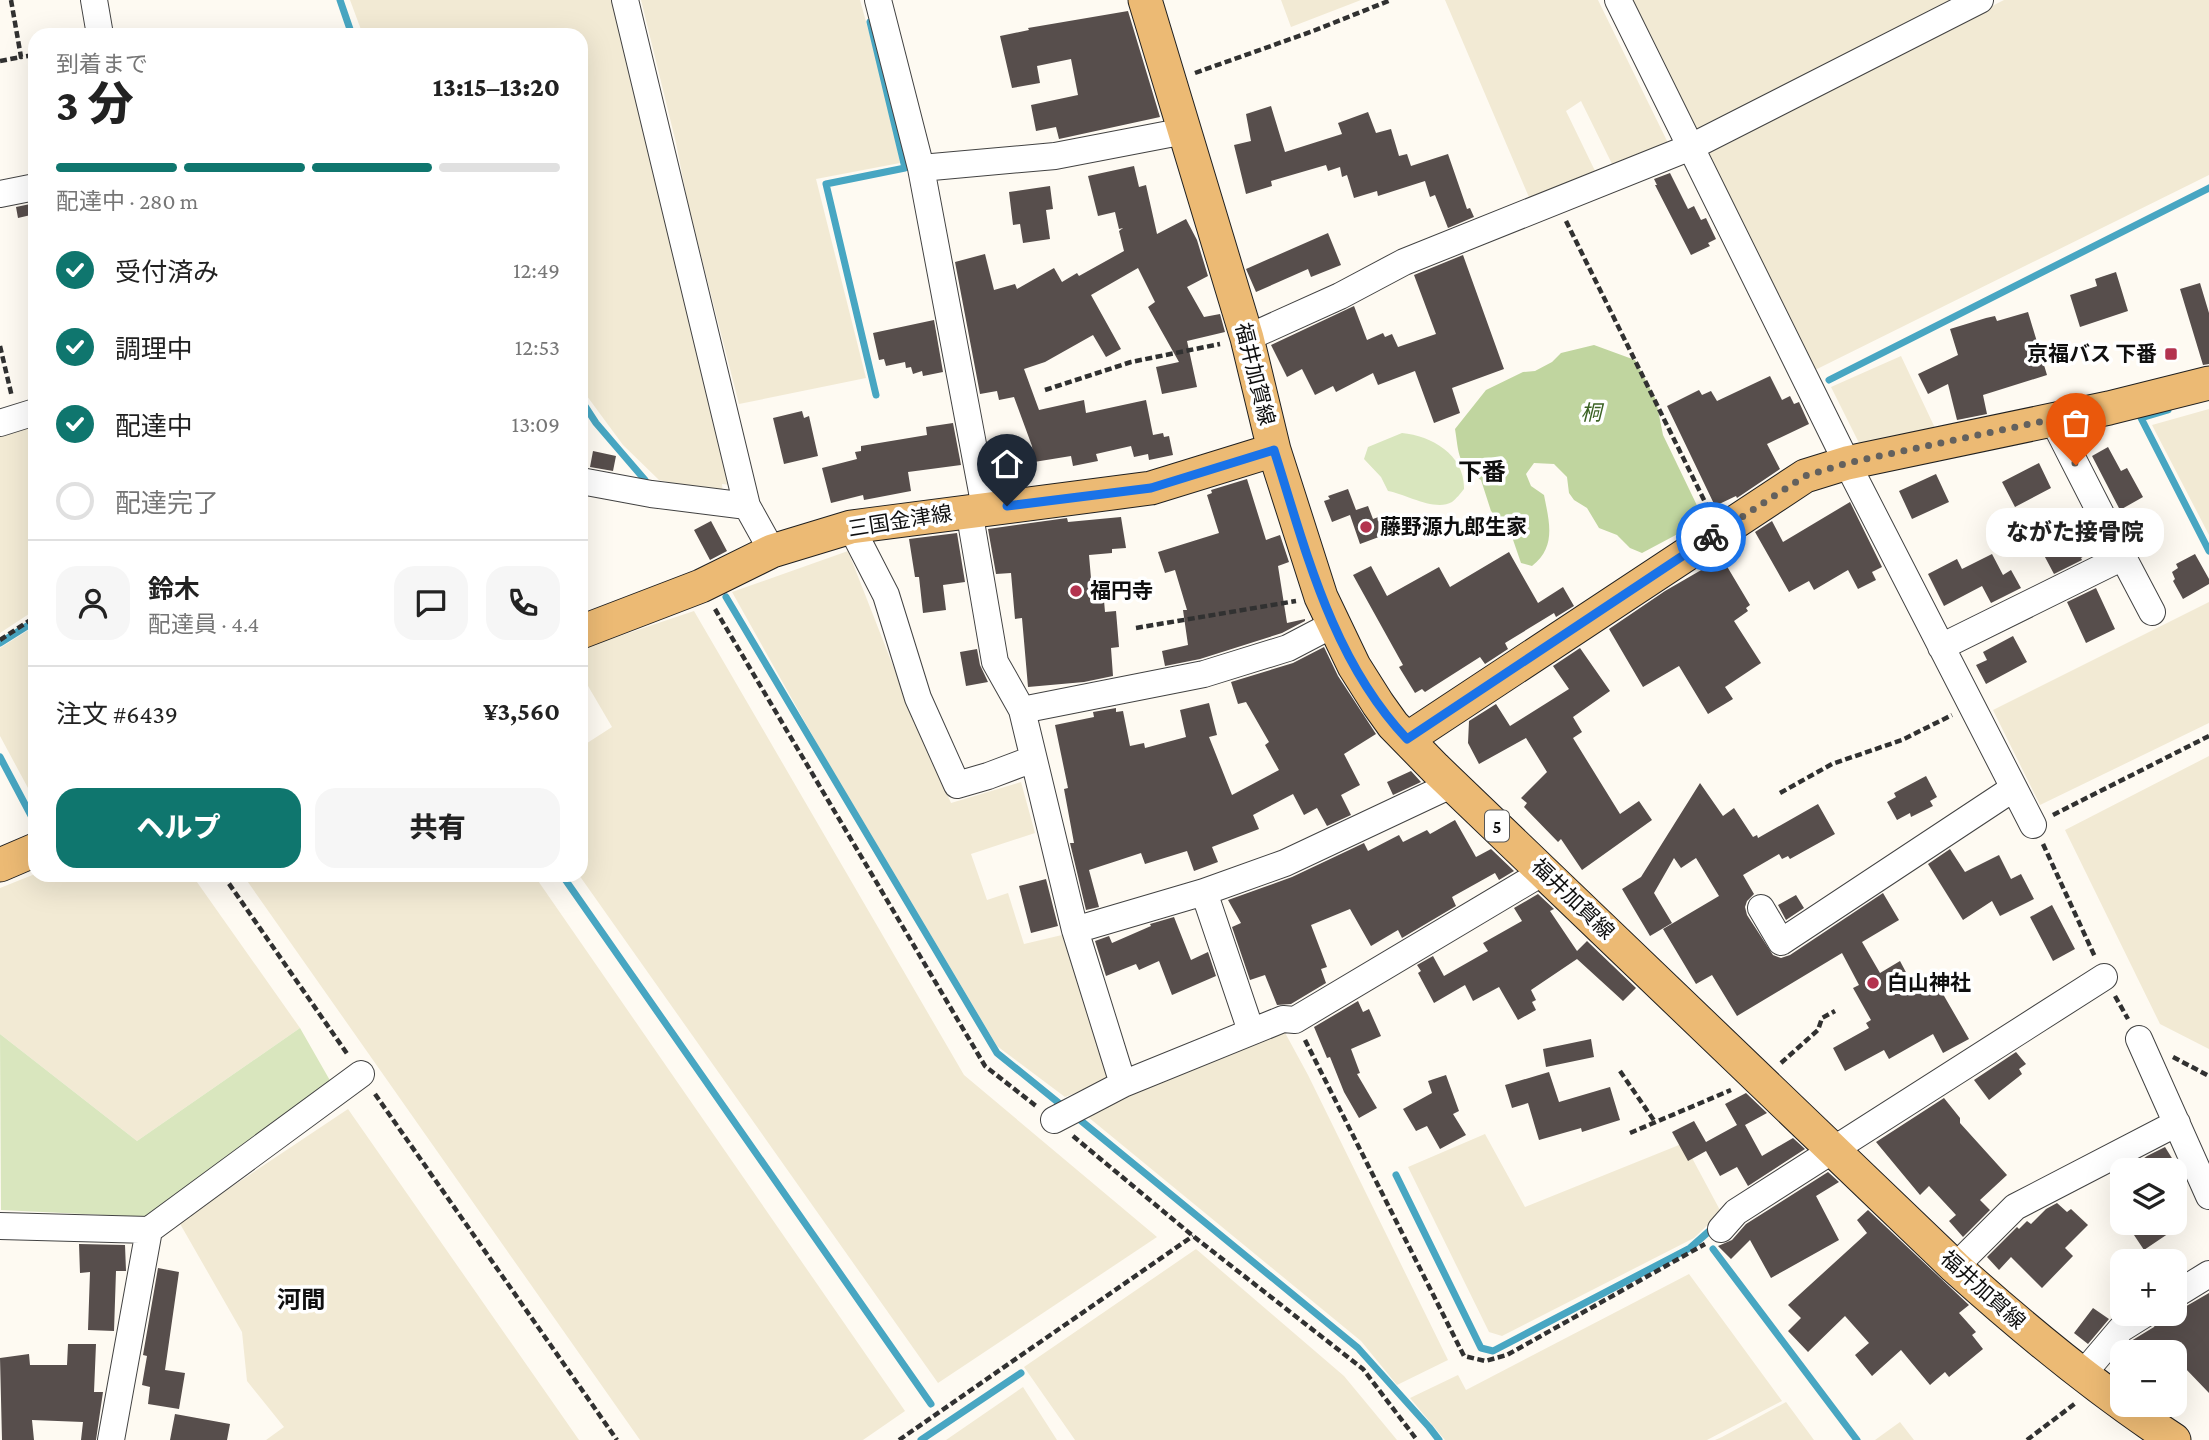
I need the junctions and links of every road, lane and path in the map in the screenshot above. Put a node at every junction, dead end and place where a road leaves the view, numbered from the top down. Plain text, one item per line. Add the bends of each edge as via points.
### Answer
1 (11, 0) edge
2 (94, 0) edge
3 (625, 0) edge
4 (878, 0) edge
5 (1145, 0) edge
6 (1391, 0) edge
7 (1618, 0) edge
8 (1980, 0) edge
9 (99, 28) edge
10 (28, 56) edge
11 (21, 57) junction
12 (0, 61) edge
13 (1170, 83) junction
14 (1185, 131) junction
15 (1690, 147) junction
16 (921, 168) junction
17 (28, 188) edge
18 (0, 194) edge
19 (1557, 202) junction
20 (1238, 340) junction
21 (0, 346) edge
22 (2209, 383) edge
23 (1045, 390) dead end
24 (17, 418) edge
25 (2053, 419) junction
26 (1274, 450) junction
27 (1847, 463) junction
28 (588, 482) edge
29 (747, 506) junction
30 (977, 509) junction
31 (1713, 519) dead end
32 (851, 527) junction
33 (772, 551) junction
34 (2123, 557) junction
35 (701, 586) junction
36 (1327, 611) junction
37 (2151, 612) dead end
38 (28, 622) edge
39 (1136, 628) dead end
40 (588, 629) edge
41 (0, 640) edge
42 (1941, 647) junction
43 (1971, 705) junction
44 (1022, 710) junction
45 (2209, 736) edge
46 (1407, 739) junction
47 (1033, 759) junction
48 (1453, 784) junction
49 (2014, 788) junction
50 (1780, 793) dead end
51 (2033, 825) junction
52 (28, 853) edge
53 (0, 865) edge
54 (1545, 871) junction
55 (228, 882) edge
56 (1204, 892) junction
57 (1760, 908) dead end
58 (1075, 930) junction
59 (2104, 977) junction
60 (1835, 1011) dead end
61 (1295, 1020) junction
62 (1251, 1031) junction
63 (2139, 1039) joint
64 (1620, 1071) dead end
65 (1767, 1072) junction
66 (362, 1074) junction
67 (1123, 1084) junction
68 (1054, 1120) junction
69 (1656, 1122) junction
70 (2177, 1123) junction
71 (1630, 1133) dead end
72 (1833, 1149) junction
73 (2209, 1196) edge
74 (0, 1226) edge
75 (1721, 1229) joint
76 (149, 1230) junction
77 (1193, 1236) junction
78 (1955, 1267) junction
79 (2209, 1274) edge
80 (2187, 1288) edge
81 (2126, 1326) edge
82 (2090, 1381) junction
83 (111, 1440) edge
84 (617, 1440) edge
85 (899, 1440) edge
86 (1418, 1440) edge
87 (2027, 1440) edge
88 (2174, 1440) edge

1 - 11 path
2 - 9 street
3 - 29 street
4 - 16 street
5 - 13 main road, 福井加賀線 / 5
6 - 13 path
7 - 15 street
8 - 15 street
10 - 11 path
11 - 12 path
13 - 14 main road, 福井加賀線 / 5
14 - 16 street via 1055,156
14 - 20 main road, 福井加賀線 / 5
15 - 19 street
15 - 27 street
16 - 30 street
17 - 18 street
19 - 20 street via 1404,262 1340,296
19 - 31 path
20 - 23 path via 1131,362
20 - 26 main road, 福井加賀線 / 5
21 - 24 path
22 - 25 main road
25 - 27 main road
25 - 34 street
26 - 30 main road, 三国金津線 via 1151,488
26 - 36 main road, 福井加賀線 / 5
27 - 42 street
27 - 46 main road via 1805,476
28 - 29 street
29 - 33 street
30 - 32 main road, 三国金津線
30 - 44 street via 995,662
32 - 33 main road, 三国金津線
32 - 47 street via 886,595 918,698 957,785
33 - 35 main road, 三国金津線
34 - 37 street
34 - 42 street
35 - 40 main road, 三国金津線
35 - 68 path via 985,1066
36 - 39 path
36 - 44 street via 1287,648 1205,674
36 - 46 main road, 福井加賀線 / 5 via 1378,705
38 - 41 path
42 - 43 street
43 - 49 street
43 - 50 path via 1902,740 1832,764
44 - 47 street
45 - 51 path
46 - 48 main road, 福井加賀線 / 5
47 - 58 street
48 - 54 main road, 福井加賀線 / 5
48 - 56 street via 1285,863
49 - 51 street
49 - 57 street via 1781,942
51 - 59 path
52 - 53 main road
54 - 61 street
54 - 65 main road, 福井加賀線 / 5
55 - 66 path
56 - 58 street
56 - 62 street
58 - 67 street
59 - 63 path
59 - 72 street
60 - 65 path
61 - 62 street via 1283,1018
61 - 75 path via 1464,1356 1485,1361 1507,1355 1704,1245
62 - 67 street
63 - 70 street
64 - 69 path
65 - 69 path
65 - 72 main road, 福井加賀線 / 5
66 - 76 street
66 - 84 path
67 - 68 street
68 - 77 path
69 - 71 path
70 - 73 street
70 - 78 street via 2015,1208
72 - 75 street via 1736,1212
72 - 78 main road, 福井加賀線 / 5
74 - 76 street
76 - 83 street
77 - 85 path
77 - 86 path via 1363,1369
78 - 82 main road, 福井加賀線 / 5
79 - 80 street
81 - 82 street
82 - 87 path
82 - 88 main road, 福井加賀線 / 5

